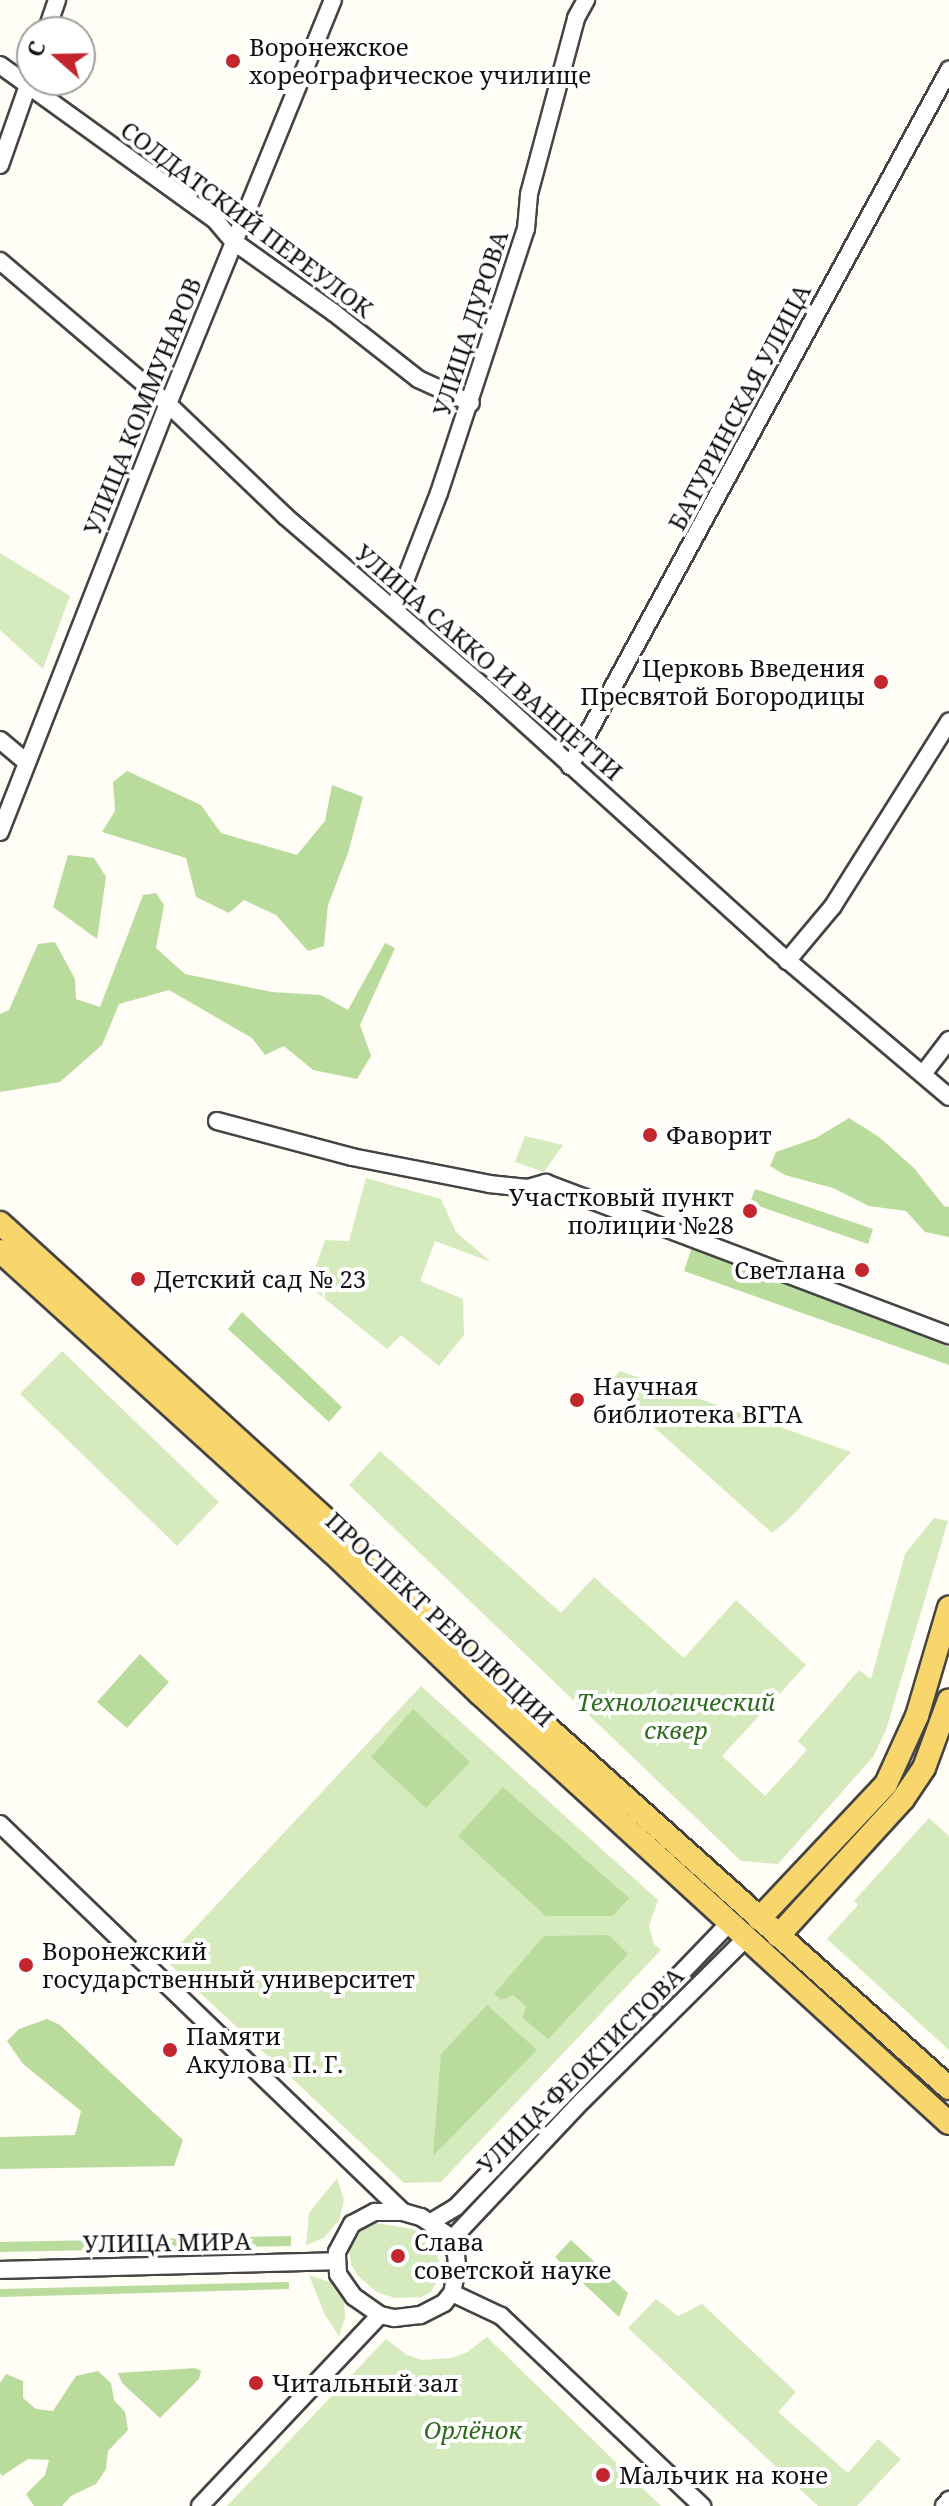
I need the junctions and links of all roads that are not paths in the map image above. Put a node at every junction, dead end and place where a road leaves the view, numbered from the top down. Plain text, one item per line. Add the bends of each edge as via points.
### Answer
1 (333, 0) edge
2 (586, 0) edge
3 (949, 70) edge
4 (25, 96) edge
5 (50, 96) edge
6 (0, 165) edge
7 (233, 241) junction
8 (0, 261) edge
9 (471, 403) junction
10 (168, 404) junction
11 (394, 609) junction
12 (949, 722) edge
13 (0, 740) edge
14 (27, 763) junction
15 (570, 766) junction
16 (0, 832) edge
17 (787, 961) junction
18 (949, 1040) edge
19 (923, 1074) junction
20 (949, 1097) edge
21 (217, 1121) dead end
22 (0, 1223) edge
23 (0, 1251) edge
24 (949, 1335) edge
25 (949, 1608) edge
26 (949, 1700) edge
27 (0, 1824) edge
28 (746, 1926) junction
29 (778, 1936) junction
30 (949, 2088) edge
31 (949, 2123) edge
32 (403, 2212) junction
33 (431, 2222) junction
34 (450, 2241) junction
35 (336, 2261) junction
36 (0, 2270) edge
37 (452, 2293) junction
38 (380, 2315) junction
39 (949, 2500) edge
40 (200, 2506) edge
41 (702, 2506) edge
42 (944, 2506) edge

1 - 7 street, УЛИЦА КОММУНАРОВ
2 - 9 street, УЛИЦА ДУРОВА via 576,18 529,194 526,229
3 - 15 street, БАТУРИНСКАЯ УЛИЦА
4 - 6 street
5 - 7 street, СОЛДАТСКИЙ ПЕРЕУЛОК via 216,221
7 - 9 street, СОЛДАТСКИЙ ПЕРЕУЛОК via 418,379
7 - 10 street, УЛИЦА КОММУНАРОВ
8 - 10 street, УЛИЦА САККО И ВАНЦЕТТИ
9 - 11 street, УЛИЦА ДУРОВА
10 - 11 street, УЛИЦА САККО И ВАНЦЕТТИ via 285,516
10 - 14 street, УЛИЦА КОММУНАРОВ
11 - 15 street, УЛИЦА САККО И ВАНЦЕТТИ
12 - 17 street via 833,906
13 - 14 street
14 - 16 street, УЛИЦА КОММУНАРОВ
15 - 17 street, УЛИЦА САККО И ВАНЦЕТТИ
17 - 19 street, УЛИЦА САККО И ВАНЦЕТТИ
18 - 19 street
19 - 20 street, УЛИЦА САККО И ВАНЦЕТТИ
21 - 24 street via 352,1157 489,1184 528,1188 546,1183
22 - 28 main road, ПРОСПЕКТ РЕВОЛЮЦИИ
23 - 28 main road, ПРОСПЕКТ РЕВОЛЮЦИИ via 479,1693
25 - 28 main road via 917,1716 886,1784
26 - 29 main road via 924,1768 903,1799
27 - 32 street
28 - 29 main road, ПРОСПЕКТ РЕВОЛЮЦИИ
28 - 31 main road, ПРОСПЕКТ РЕВОЛЮЦИИ
28 - 33 street, УЛИЦА ФЕОКТИСТОВА via 456,2207
28 - 34 street, УЛИЦА ФЕОКТИСТОВА
29 - 30 main road, ПРОСПЕКТ РЕВОЛЮЦИИ
32 - 33 street
32 - 35 street via 358,2218 342,2237
33 - 34 street
34 - 37 street via 457,2266
35 - 36 street, УЛИЦА МИРА
35 - 38 street via 338,2274 354,2297
37 - 38 street via 420,2315
37 - 41 street via 501,2316
38 - 40 street
39 - 42 street

